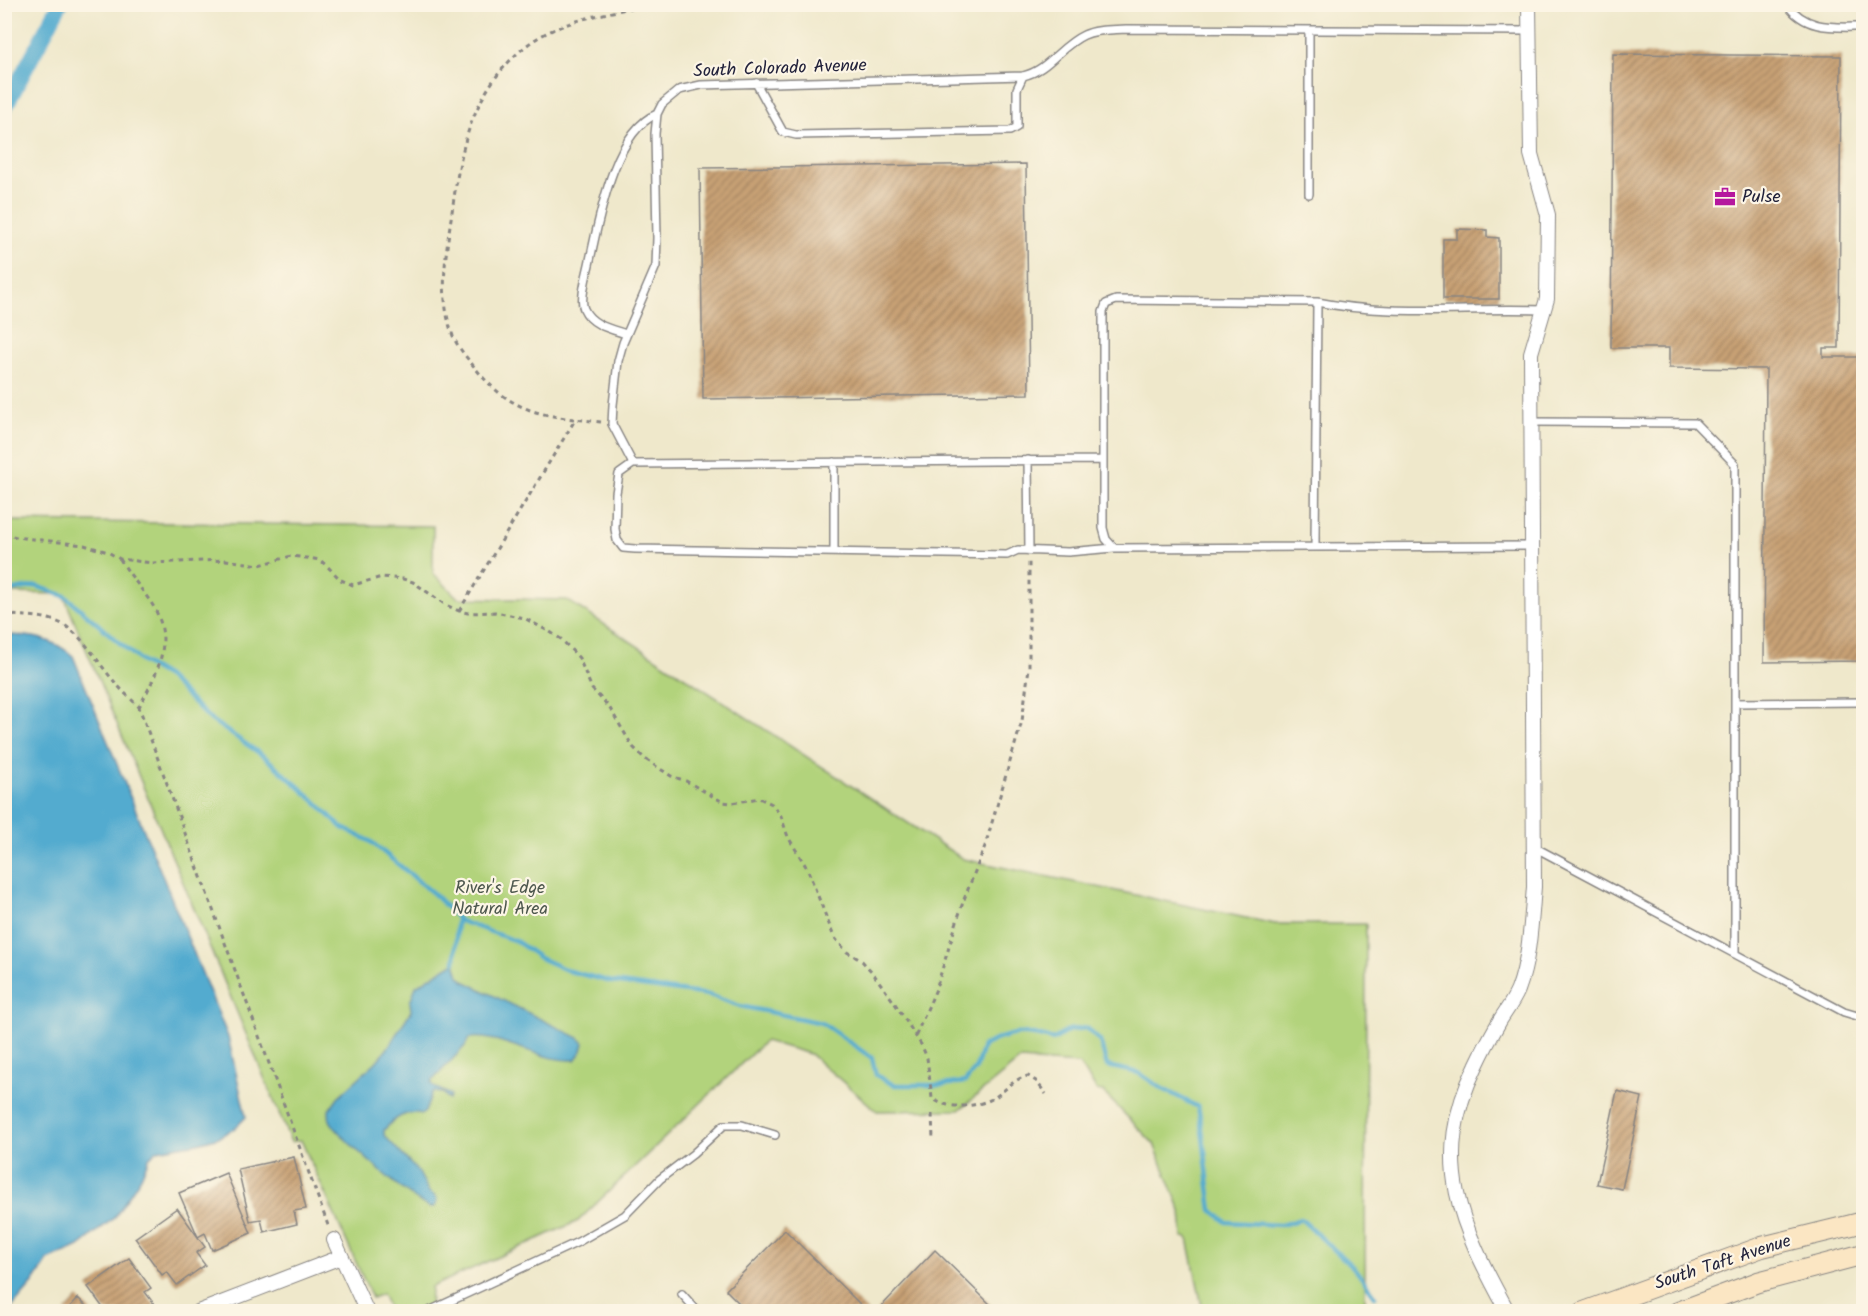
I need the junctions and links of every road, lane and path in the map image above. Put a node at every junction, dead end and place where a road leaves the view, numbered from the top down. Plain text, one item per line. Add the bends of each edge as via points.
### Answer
1 (647, 4) edge
2 (1529, 4) edge
3 (1786, 4) edge
4 (1863, 27) edge
5 (1309, 30) junction
6 (1529, 31) junction
7 (1023, 76) junction
8 (756, 83) junction
9 (657, 114) junction
10 (1309, 194) dead end
11 (1317, 302) junction
12 (1544, 310) junction
13 (626, 334) junction
14 (575, 420) junction
15 (1531, 422) junction
16 (612, 424) junction
17 (1028, 460) junction
18 (1103, 460) junction
19 (834, 462) junction
20 (633, 464) junction
21 (4, 533) edge
22 (1532, 546) junction
23 (1315, 547) junction
24 (1114, 548) junction
25 (1029, 551) junction
26 (834, 552) junction
27 (120, 559) junction
28 (459, 611) junction
29 (4, 615) edge
30 (1863, 702) edge
31 (1735, 703) junction
32 (139, 707) junction
33 (1534, 848) junction
34 (1735, 954) junction
35 (1863, 1018) edge
36 (916, 1036) junction
37 (1046, 1094) dead end
38 (932, 1114) dead end
39 (775, 1135) dead end
40 (933, 1139) dead end
41 (1863, 1222) edge
42 (334, 1240) joint
43 (1863, 1254) edge
44 (341, 1257) junction
45 (682, 1294) dead end
46 (198, 1311) edge
47 (367, 1311) edge
48 (427, 1311) edge
49 (698, 1311) edge
50 (1508, 1311) edge
51 (1584, 1311) edge
52 (1678, 1311) edge

1 - 14 path via 562,26 522,49 480,99 457,177 446,252 445,298 454,337 481,376 510,401
2 - 6 street
3 - 4 lane via 1794,15 1818,26
5 - 6 lane, South Colorado Avenue
5 - 7 lane, South Colorado Avenue via 1092,32 1084,34 1040,70
5 - 10 lane
6 - 12 street via 1531,154 1548,215
7 - 8 lane, South Colorado Avenue
7 - 8 lane via 1017,89 1017,127 1010,131 796,135 783,132
8 - 9 lane, South Colorado Avenue via 679,90 662,104
9 - 13 lane via 656,266
9 - 13 lane, South Colorado Avenue via 646,118 632,134 612,174 584,289 583,308 590,319
11 - 12 lane via 1383,310
11 - 18 lane via 1116,300 1106,304
11 - 23 lane
12 - 15 street via 1531,353
13 - 16 lane via 618,361
14 - 16 path
14 - 28 path
15 - 22 street
15 - 31 lane via 1695,423 1735,464
16 - 20 lane
17 - 18 lane
17 - 19 lane
17 - 25 lane
18 - 24 lane via 1103,528
19 - 20 lane
19 - 26 lane
20 - 26 lane via 619,474 615,493 616,540 623,548
21 - 27 path via 84,545
22 - 23 lane
22 - 33 street
23 - 24 lane
24 - 25 lane
25 - 26 lane via 1007,555
25 - 36 path via 1029,668 1022,721 985,846
27 - 28 path via 226,560 260,565 301,556 320,560 341,580 353,585 382,577 413,582
27 - 32 path via 164,629 158,671
28 - 36 path via 524,618 561,639 579,658 592,689 609,707 633,747 658,768 723,802 759,798 772,804 782,816 788,837 807,868 834,937 872,972
29 - 32 path via 43,617 64,625
30 - 31 lane
31 - 34 lane
32 - 42 path
33 - 34 lane
33 - 50 street via 1534,887 1524,971 1517,993 1462,1096 1452,1154 1463,1220
34 - 35 lane via 1844,1012
36 - 37 path via 927,1058 932,1098 937,1102 947,1106 980,1103 999,1095 1016,1079 1028,1076
38 - 40 path
39 - 48 lane via 742,1125 724,1125 660,1179 625,1215 579,1242
41 - 51 main road, South Taft Avenue via 1762,1247
42 - 44 street
43 - 52 main road, South Taft Avenue via 1758,1282
44 - 46 street
44 - 47 street
45 - 49 lane

